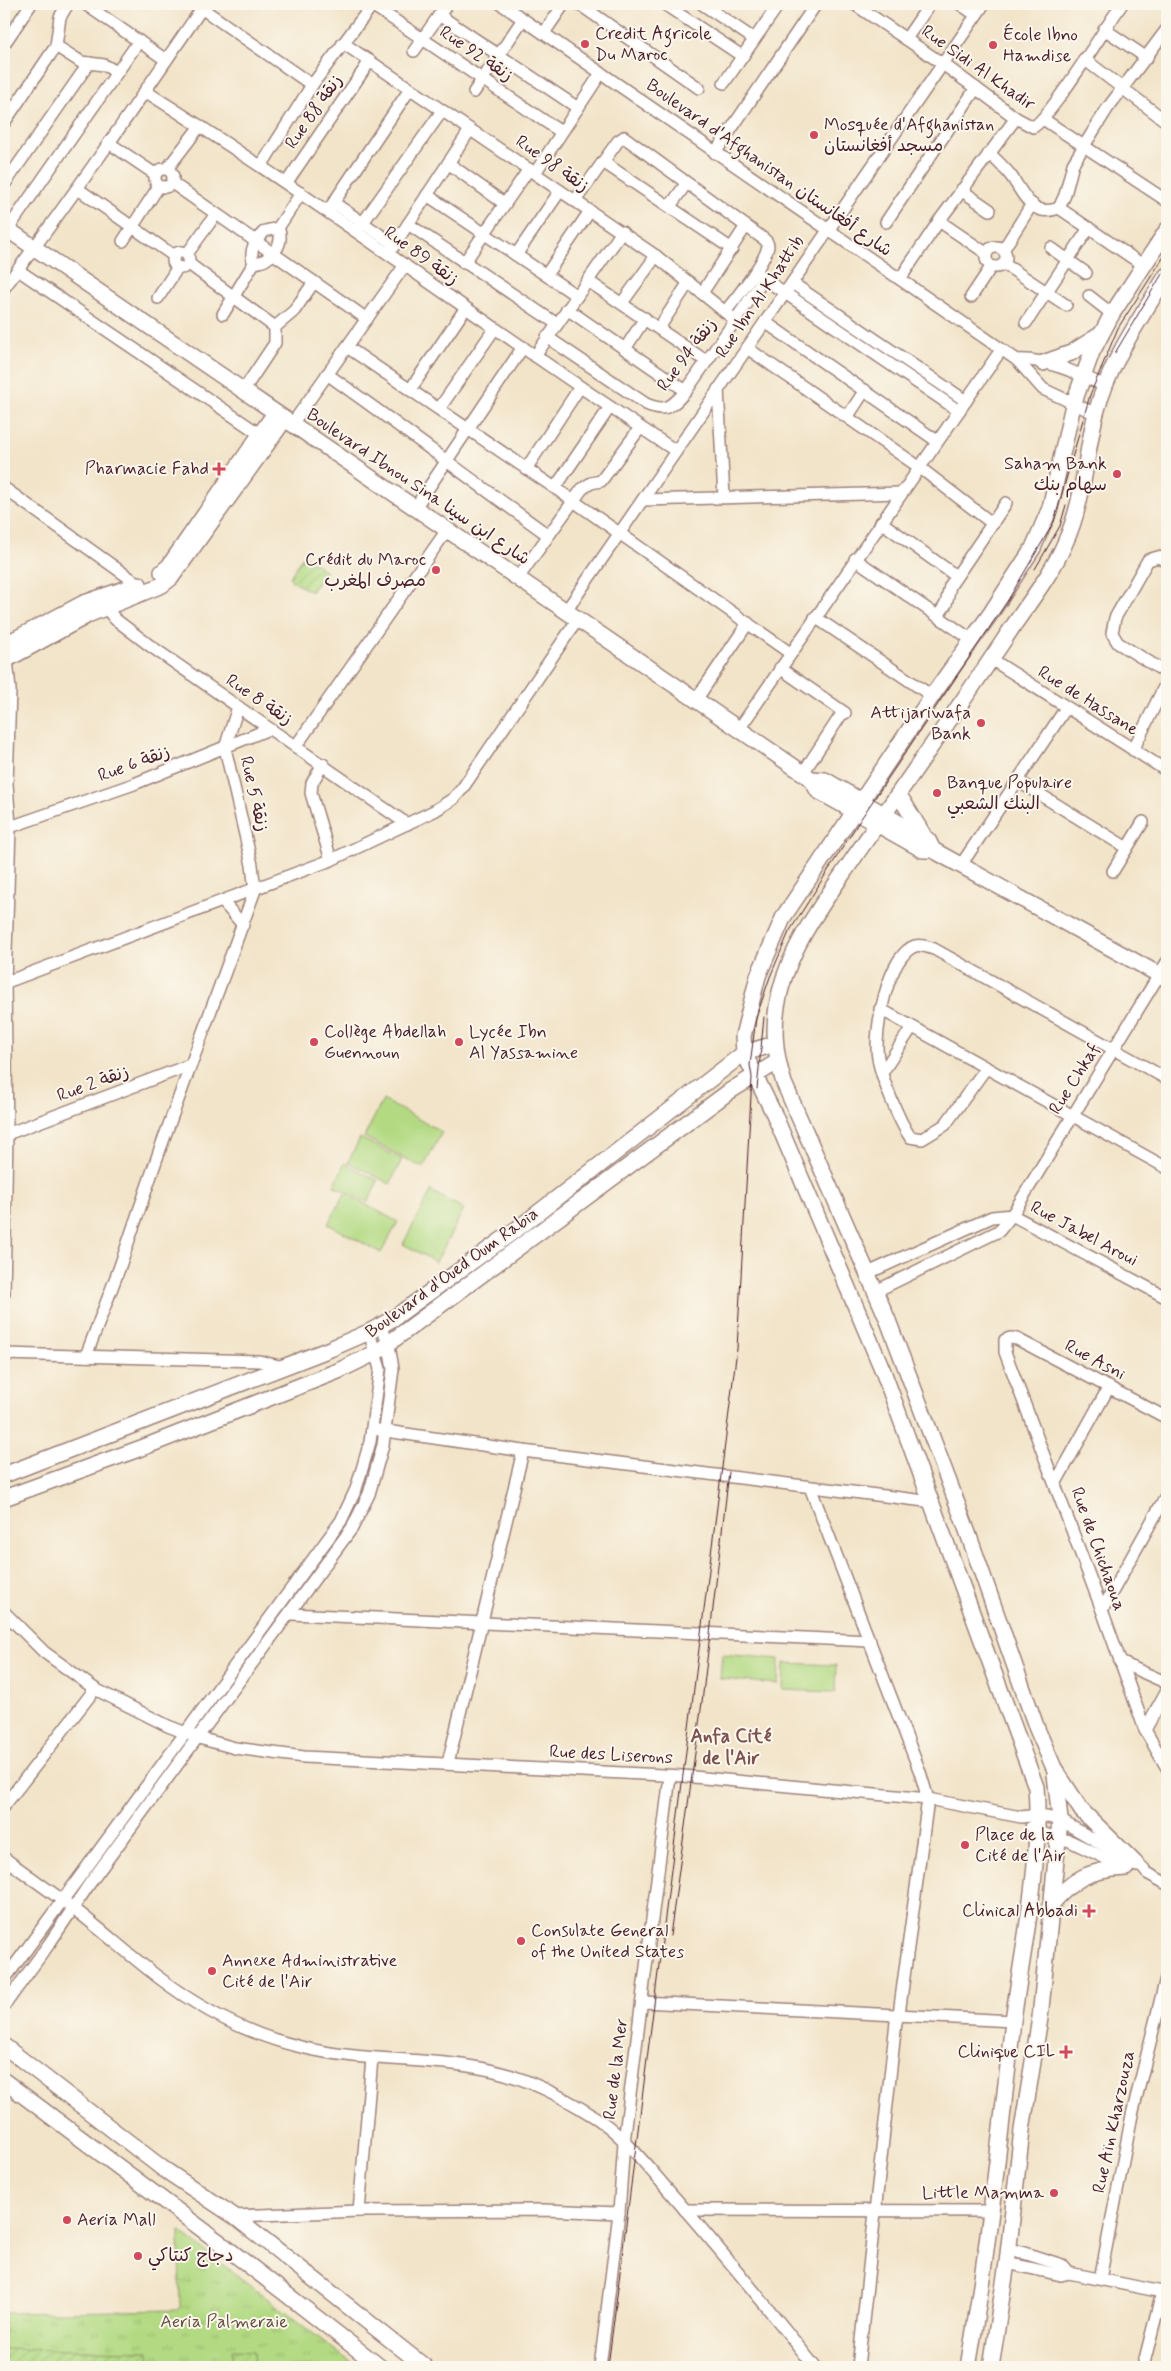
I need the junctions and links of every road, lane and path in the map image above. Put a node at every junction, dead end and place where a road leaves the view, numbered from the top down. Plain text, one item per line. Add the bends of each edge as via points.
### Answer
1 (31, 4) edge
2 (68, 4) edge
3 (85, 4) edge
4 (372, 4) edge
5 (447, 4) edge
6 (501, 4) edge
7 (564, 4) edge
8 (579, 4) edge
9 (664, 4) edge
10 (702, 4) edge
11 (779, 4) edge
12 (816, 4) edge
13 (854, 4) edge
14 (930, 4) edge
15 (960, 4) edge
16 (984, 4) edge
17 (1122, 4) edge
18 (198, 6) edge
19 (439, 15) junction
20 (976, 15) junction
21 (523, 19) junction
22 (1104, 29) junction
23 (1167, 30) edge
24 (544, 33) junction
25 (754, 39) junction
26 (423, 40) junction
27 (906, 40) junction
28 (139, 41) junction
29 (343, 43) junction
30 (4, 44) edge
31 (56, 46) junction
32 (1163, 46) edge
33 (414, 51) dead end
34 (498, 55) junction
35 (742, 56) junction
36 (1147, 58) junction
37 (1084, 59) junction
38 (166, 60) junction
39 (370, 61) junction
40 (89, 63) junction
41 (943, 64) junction
42 (117, 72) junction
43 (601, 74) junction
44 (482, 79) junction
45 (724, 83) dead end
46 (312, 85) junction
47 (699, 88) dead end
48 (976, 88) junction
49 (1123, 88) junction
50 (410, 89) junction
51 (145, 91) junction
52 (474, 92) dead end
53 (578, 108) junction
54 (442, 111) junction
55 (1016, 118) junction
56 (1043, 119) junction
57 (1167, 122) edge
58 (4, 123) edge
59 (200, 126) junction
60 (470, 130) junction
61 (561, 132) junction
62 (109, 143) junction
63 (1084, 146) junction
64 (715, 152) junction
65 (989, 153) junction
66 (603, 162) junction
67 (448, 163) junction
68 (261, 166) junction
69 (168, 169) junction
70 (532, 171) junction
71 (155, 174) junction
72 (287, 182) junction
73 (172, 183) junction
74 (686, 184) junction
75 (4, 185) edge
76 (159, 186) junction
77 (78, 188) junction
78 (962, 190) junction
79 (560, 191) junction
80 (301, 192) junction
81 (427, 195) junction
82 (576, 201) junction
83 (1167, 201) edge
84 (506, 204) junction
85 (1032, 204) junction
86 (670, 206) junction
87 (331, 207) junction
88 (1059, 208) junction
89 (990, 210) dead end
90 (590, 211) junction
91 (216, 214) junction
92 (939, 221) junction
93 (886, 222) dead end
94 (408, 224) junction
95 (132, 226) junction
96 (746, 226) junction
97 (360, 227) junction
98 (6, 228) edge
99 (278, 228) junction
100 (1088, 228) junction
101 (827, 230) junction
102 (1167, 230) edge
103 (622, 232) junction
104 (483, 234) junction
105 (123, 241) dead end
106 (256, 241) junction
107 (1051, 248) dead end
108 (35, 249) junction
109 (392, 249) junction
110 (732, 249) junction
111 (1003, 250) junction
112 (273, 253) junction
113 (986, 253) junction
114 (516, 255) junction
115 (656, 256) junction
116 (1068, 260) junction
117 (185, 262) junction
118 (254, 263) junction
119 (464, 263) junction
120 (1004, 264) junction
121 (405, 265) junction
122 (1143, 265) junction
123 (991, 267) junction
124 (18, 270) junction
125 (754, 272) junction
126 (1086, 273) dead end
127 (546, 275) junction
128 (1167, 275) edge
129 (764, 279) junction
130 (900, 279) junction
131 (588, 281) junction
132 (314, 282) junction
133 (690, 282) junction
134 (789, 287) junction
135 (4, 288) edge
136 (1046, 292) junction
137 (702, 293) junction
138 (576, 296) junction
139 (1089, 296) dead end
140 (234, 297) junction
141 (971, 297) dead end
142 (158, 298) dead end
143 (622, 303) junction
144 (1066, 305) dead end
145 (465, 309) junction
146 (567, 309) junction
147 (725, 312) junction
148 (223, 314) dead end
149 (1112, 314) junction
150 (645, 318) junction
151 (367, 319) junction
152 (735, 320) junction
153 (765, 322) junction
154 (1026, 323) dead end
155 (557, 324) junction
156 (275, 327) junction
157 (495, 328) junction
158 (658, 328) junction
159 (1102, 333) junction
160 (547, 337) junction
161 (347, 347) junction
162 (523, 347) junction
163 (562, 347) junction
164 (747, 348) junction
165 (625, 349) junction
166 (1001, 350) junction
167 (535, 356) junction
168 (1016, 360) junction
169 (706, 361) junction
170 (1043, 363) junction
171 (550, 366) junction
172 (327, 374) junction
173 (1083, 376) junction
174 (1105, 386) junction
175 (580, 387) junction
176 (718, 389) junction
177 (243, 390) junction
178 (410, 390) junction
179 (865, 390) junction
180 (686, 391) junction
181 (1073, 405) junction
182 (962, 406) junction
183 (610, 407) junction
184 (439, 409) junction
185 (1096, 414) junction
186 (848, 416) junction
187 (284, 419) junction
188 (640, 428) junction
189 (468, 429) junction
190 (260, 435) junction
191 (937, 441) junction
192 (676, 451) junction
193 (447, 460) junction
194 (919, 467) junction
195 (526, 469) junction
196 (4, 488) edge
197 (555, 488) junction
198 (901, 493) junction
199 (724, 497) junction
200 (644, 500) junction
201 (573, 501) junction
202 (1006, 503) dead end
203 (415, 508) junction
204 (881, 522) junction
205 (993, 524) junction
206 (447, 530) junction
207 (619, 534) junction
208 (548, 536) junction
209 (855, 559) junction
210 (1167, 561) edge
211 (956, 576) junction
212 (518, 578) junction
213 (138, 584) junction
214 (102, 603) junction
215 (572, 615) junction
216 (938, 616) junction
217 (815, 617) junction
218 (748, 623) junction
219 (972, 640) junction
220 (790, 653) junction
221 (4, 655) edge
222 (991, 659) junction
223 (780, 668) junction
224 (1167, 673) edge
225 (1167, 681) edge
226 (932, 696) junction
227 (696, 700) junction
228 (238, 707) junction
229 (1066, 708) junction
230 (268, 729) junction
231 (7, 730) edge
232 (739, 730) junction
233 (296, 746) junction
234 (225, 748) junction
235 (1133, 750) junction
236 (323, 764) junction
237 (1167, 772) edge
238 (807, 776) junction
239 (1018, 781) junction
240 (899, 795) junction
241 (858, 807) junction
242 (881, 821) junction
243 (1143, 822) dead end
244 (407, 824) junction
245 (10, 827) junction
246 (929, 844) junction
247 (1127, 848) junction
248 (331, 860) junction
249 (961, 865) junction
250 (1113, 871) dead end
251 (255, 890) junction
252 (223, 902) junction
253 (242, 925) junction
254 (1165, 972) edge
255 (4, 983) edge
256 (880, 1009) junction
257 (912, 1027) junction
258 (775, 1044) junction
259 (1114, 1050) junction
260 (744, 1053) junction
261 (777, 1062) junction
262 (190, 1065) junction
263 (986, 1068) junction
264 (882, 1073) junction
265 (755, 1074) junction
266 (1167, 1079) edge
267 (1073, 1116) junction
268 (7, 1134) junction
269 (1167, 1168) edge
270 (1012, 1215) junction
271 (868, 1272) junction
272 (876, 1291) junction
273 (4, 1293) edge
274 (1167, 1298) edge
275 (375, 1329) junction
276 (1005, 1340) joint
277 (383, 1348) junction
278 (4, 1354) edge
279 (86, 1356) junction
280 (283, 1367) junction
281 (1109, 1387) junction
282 (1167, 1418) edge
283 (372, 1429) junction
284 (385, 1431) junction
285 (523, 1452) junction
286 (4, 1475) edge
287 (1055, 1484) junction
288 (810, 1487) junction
289 (1167, 1494) edge
290 (4, 1498) edge
291 (933, 1502) junction
292 (1102, 1610) junction
293 (4, 1612) edge
294 (291, 1614) junction
295 (483, 1623) junction
296 (870, 1641) junction
297 (1120, 1662) junction
298 (1167, 1683) edge
299 (95, 1689) junction
300 (1167, 1690) edge
301 (1145, 1730) junction
302 (186, 1734) junction
303 (199, 1738) junction
304 (448, 1763) junction
305 (1054, 1768) junction
306 (1167, 1768) edge
307 (670, 1776) junction
308 (928, 1799) junction
309 (4, 1806) edge
310 (1038, 1815) junction
311 (1021, 1817) junction
312 (1060, 1820) junction
313 (1037, 1832) junction
314 (1058, 1838) junction
315 (4, 1858) edge
316 (1136, 1868) junction
317 (1167, 1884) edge
318 (62, 1901) junction
319 (1050, 1906) junction
320 (73, 1908) junction
321 (1167, 1974) edge
322 (4, 1980) edge
323 (643, 2002) junction
324 (4, 2006) edge
325 (899, 2014) junction
326 (1014, 2021) junction
327 (4, 2046) edge
328 (372, 2058) junction
329 (4, 2081) edge
330 (624, 2142) junction
331 (685, 2210) junction
332 (359, 2211) junction
333 (875, 2211) junction
334 (991, 2211) junction
335 (619, 2213) junction
336 (234, 2216) junction
337 (1008, 2256) junction
338 (1100, 2279) junction
339 (1164, 2293) edge
340 (380, 2367) edge
341 (425, 2367) edge
342 (600, 2367) edge
343 (815, 2367) edge
344 (858, 2367) edge
345 (968, 2367) edge
346 (991, 2367) edge
347 (1143, 2367) edge

1 - 30 street
2 - 31 street via 60,17
3 - 28 street
4 - 26 street, Rue 92 زنقة
4 - 29 street
5 - 19 street
6 - 21 street, Boulevard d'Afghanistan شارع أفغانستان
7 - 24 street
8 - 47 street
9 - 35 street
10 - 25 street
11 - 25 street
12 - 64 street
13 - 27 street, Rue Sidi Al Khadir
14 - 27 street
15 - 20 street
16 - 20 street, Rue Ibn Al Khattib
17 - 22 street
18 - 38 street
18 - 46 street
19 - 26 street
19 - 34 street
20 - 41 street, Rue Ibn Al Khattib
21 - 24 street, Boulevard d'Afghanistan شارع أفغانستان
21 - 34 street
22 - 36 street
22 - 37 street
23 - 32 street
24 - 43 street, Boulevard d'Afghanistan شارع أفغانستان
25 - 35 street
26 - 33 street
26 - 44 street, Rue 92 زنقة
27 - 41 street, Rue Sidi Al Khadir
28 - 38 street
28 - 42 street
29 - 39 street, Rue 98 زنقة
29 - 46 street
31 - 40 street via 72,58
31 - 58 street
32 - 36 street
34 - 44 street
34 - 53 street
35 - 45 street
36 - 49 street
37 - 49 street
37 - 56 street
38 - 51 street
39 - 50 street, Rue 98 زنقة
39 - 72 street, Rue 88 زنقة
40 - 42 street via 104,64
40 - 75 street
41 - 48 street, Rue Sidi Al Khadir
41 - 101 street, Rue Ibn Al Khattib
42 - 98 street
43 - 53 street
43 - 64 street, Boulevard d'Afghanistan شارع أفغانستان
44 - 52 street
44 - 61 street, Rue 92 زنقة
46 - 68 street
48 - 55 street, Rue Sidi Al Khadir
48 - 93 street
49 - 57 street
49 - 63 street
50 - 54 street, Rue 98 زنقة
50 - 87 street
51 - 59 street, Rue 89 زنقة
51 - 62 street
53 - 61 street
54 - 60 street, Rue 98 زنقة
54 - 97 street
55 - 56 street, Rue Sidi Al Khadir via 1033,127
55 - 65 street
56 - 63 street
59 - 68 street, Rue 89 زنقة
59 - 69 street
60 - 67 street
60 - 70 street, Rue 98 زنقة
61 - 70 street
62 - 71 street
62 - 77 street
63 - 83 street
63 - 88 street via 1073,164
64 - 101 street, Boulevard d'Afghanistan شارع أفغانستان
65 - 78 street
65 - 85 street via 1012,177 1019,193
66 - 74 street via 624,137
66 - 82 street
66 - 86 street
67 - 81 street
67 - 84 street
68 - 72 street, Rue 89 زنقة
69 - 71 street via 160,169
69 - 73 street via 173,175
70 - 79 street, Rue 98 زنقة
70 - 84 street
71 - 76 street
72 - 80 street, Rue 89 زنقة
73 - 76 street
73 - 91 street
74 - 86 street
74 - 96 street
76 - 95 street
77 - 95 street
77 - 108 street
78 - 89 street
78 - 92 street
79 - 82 street, Rue 98 زنقة
79 - 114 street
80 - 87 street, Rue 89 زنقة
80 - 99 street
81 - 94 street
81 - 104 street
82 - 90 street, Rue 98 زنقة
84 - 104 street
85 - 88 street via 1043,210
85 - 111 street
86 - 110 street
87 - 97 street, Rue 89 زنقة
88 - 100 street
90 - 103 street, Rue 98 زنقة
90 - 127 street
91 - 106 street
91 - 117 street
92 - 113 street
92 - 130 street
94 - 109 street
94 - 119 street
95 - 105 street
95 - 117 street via 174,256 182,252
96 - 110 street
96 - 125 street via 761,236 768,247
97 - 109 street, Rue 89 زنقة
98 - 108 main road, Boulevard Ibnou Sina شارع ابن سينا
99 - 106 street via 265,230
99 - 112 street via 281,240
100 - 116 street
100 - 122 street
101 - 130 street, Boulevard d'Afghanistan شارع أفغانستان
101 - 134 street, Rue Ibn Al Khattib
102 - 122 main road
103 - 115 street, Rue 98 زنقة
103 - 131 street
104 - 114 street
104 - 119 street
106 - 112 street
106 - 118 street via 252,255
107 - 116 street
108 - 124 street
108 - 177 main road, Boulevard Ibnou Sina شارع ابن سينا
109 - 121 street, Rue 89 زنقة
110 - 137 street
111 - 113 street via 995,247
111 - 120 street
112 - 118 street via 263,262
112 - 132 street
113 - 123 street via 986,261
114 - 127 street
115 - 133 street, Rue 98 زنقة
115 - 143 street
116 - 126 street
116 - 136 street
117 - 140 street
117 - 142 street
118 - 140 street
119 - 155 street
120 - 123 street via 998,268
120 - 136 street
121 - 145 street, Rue 89 زنقة
121 - 151 street
122 - 149 main road
123 - 141 street
124 - 135 street
124 - 190 street
125 - 129 street
125 - 147 street
127 - 138 street
128 - 174 main road via 1126,341
129 - 134 street
129 - 152 street, Rue 94 زنقة
130 - 166 street, Boulevard d'Afghanistan شارع أفغانستان
131 - 138 street
131 - 143 street
132 - 151 street
132 - 156 street via 294,311
133 - 137 street, Rue 98 زنقة
133 - 158 street
134 - 153 street, Rue Ibn Al Khattib
134 - 182 street
136 - 144 street
136 - 154 street
137 - 147 street, Rue 98 زنقة
138 - 146 street
139 - 149 street
140 - 148 street
140 - 156 street
143 - 150 street
145 - 157 street, Rue 89 زنقة
145 - 178 street
146 - 155 street
146 - 165 street
147 - 152 street, Rue 98 زنقة
149 - 159 main road
150 - 158 street
150 - 165 street
151 - 161 street
152 - 169 street, Rue 94 زنقة
153 - 164 street, Rue Ibn Al Khattib
153 - 179 street
155 - 160 street
156 - 177 street via 275,343
157 - 162 street, Rue 89 زنقة
157 - 184 street
158 - 169 street
159 - 170 main road via 1071,353
159 - 173 main road
160 - 163 street, Rue 94 زنقة
160 - 167 street
161 - 172 street
161 - 178 street
162 - 167 street, Rue 89 زنقة
162 - 189 street
163 - 171 street
163 - 180 street, Rue 94 زنقة via 656,408 671,406
164 - 176 street, Rue Ibn Al Khattib
164 - 186 street
165 - 180 street
166 - 168 street, Boulevard d'Afghanistan شارع أفغانستان
166 - 182 street
167 - 171 street, Rue 89 زنقة
168 - 170 street, Boulevard d'Afghanistan شارع أفغانستان
168 - 181 street, Boulevard d'Afghanistan شارع أفغانستان via 1043,389
169 - 180 street, Rue 94 زنقة
170 - 173 street, Boulevard d'Afghanistan شارع أفغانستان
171 - 175 street, Rue 89 زنقة
172 - 187 street
172 - 193 street
173 - 174 street, Boulevard d'Afghanistan شارع أفغانستان
173 - 181 main road
174 - 185 main road
175 - 183 street, Rue 89 زنقة
175 - 195 street
176 - 192 street, Rue Ibn Al Khattib
176 - 199 street
177 - 187 main road, Boulevard Ibnou Sina شارع ابن سينا
178 - 184 street
179 - 186 street
179 - 191 street
181 - 185 street, Boulevard d'Afghanistan شارع أفغانستان
181 - 219 main road via 1046,520 1022,566
182 - 191 street
183 - 188 street, Rue 89 زنقة
183 - 197 street
184 - 189 street
185 - 222 main road via 1079,500 1065,543
186 - 194 street
187 - 190 main road
187 - 203 main road, Boulevard Ibnou Sina شارع ابن سينا
187 - 214 main road via 171,578 162,585
188 - 192 street, Rue 89 زنقة
188 - 201 street via 601,481 584,486
189 - 193 street
189 - 195 street
190 - 213 main road via 168,566
191 - 194 street
192 - 200 street, Rue Ibn Al Khattib
193 - 203 street
193 - 208 street
194 - 198 street
194 - 205 street
195 - 197 street
196 - 213 street
197 - 201 street
198 - 199 street
198 - 204 street
199 - 200 street
200 - 207 street, Rue Ibn Al Khattib
201 - 207 street
201 - 208 street
202 - 205 street
203 - 206 main road, Boulevard Ibnou Sina شارع ابن سينا
204 - 209 street
204 - 211 street
205 - 211 street
206 - 212 main road, Boulevard Ibnou Sina شارع ابن سينا
206 - 233 street
207 - 215 street, Rue Ibn Al Khattib
207 - 218 street
208 - 212 street
209 - 216 street
209 - 217 street
210 - 224 street via 1158,557 1148,560 1116,618 1112,633 1118,643
211 - 216 street
212 - 215 main road, Boulevard Ibnou Sina شارع ابن سينا
213 - 214 main road
214 - 221 main road via 58,630
214 - 228 street, Rue 8 زنقة via 120,624
215 - 227 main road, Boulevard Ibnou Sina شارع ابن سينا
215 - 244 street, Rue Ibn Al Khattib via 462,789 446,804
216 - 219 street
217 - 220 street
217 - 226 street
218 - 220 street
218 - 227 street
219 - 226 main road
220 - 223 street
221 - 231 street
222 - 229 street, Rue de Hassane
222 - 240 main road
223 - 232 street
223 - 238 street via 844,713
225 - 235 street
226 - 241 main road
227 - 232 main road, Boulevard Ibnou Sina شارع ابن سينا
228 - 230 street, Rue 8 زنقة
228 - 234 street, Rue 5 زنقة
229 - 235 street, Rue de Hassane
229 - 239 street
230 - 233 street, Rue 8 زنقة
230 - 234 street, Rue 6 زنقة
231 - 245 street
232 - 238 main road, Boulevard Ibnou Sina شارع ابن سينا
233 - 236 street, Rue 8 زنقة
234 - 245 street, Rue 6 زنقة
234 - 251 street, Rue 5 زنقة
235 - 237 street, Rue de Hassane
236 - 244 street, Rue 8 زنقة
236 - 248 street via 312,783 311,793
238 - 241 main road, Boulevard Ibnou Sina شارع ابن سينا via 818,791
239 - 247 street
239 - 249 street
240 - 242 main road
240 - 246 main road
241 - 242 main road, Boulevard Ibnou Sina شارع ابن سينا
241 - 260 main road via 795,899 775,935 758,976 743,1036
242 - 246 main road, Boulevard Ibnou Sina شارع ابن سينا via 923,850
242 - 258 main road via 820,908 797,950 780,991 774,1026
243 - 247 street
244 - 248 street, Rue Ibn Al Khattib
245 - 255 street
246 - 249 main road, Boulevard Ibnou Sina شارع ابن سينا
247 - 250 street
248 - 251 street, Rue Ibn Al Khattib
249 - 254 main road, Boulevard Ibnou Sina شارع ابن سينا
251 - 252 street, Rue Ibn Al Khattib
251 - 253 street
252 - 253 street
252 - 255 street, Rue Ibn Al Khattib
253 - 262 street
254 - 259 street, Rue Chkaf
255 - 268 street
256 - 257 street
256 - 259 street via 905,953 914,946 925,945
256 - 264 street via 876,1037
257 - 263 street
257 - 264 street
258 - 260 main road, Boulevard d'Oued Oum Rabia
258 - 261 main road
259 - 266 street
259 - 267 street, Rue Chkaf
260 - 265 main road
260 - 275 main road, Boulevard d'Oued Oum Rabia via 521,1226
261 - 265 main road, Boulevard d'Oued Oum Rabia
261 - 271 main road
262 - 268 street, Rue 2 زنقة
262 - 279 street
263 - 264 street via 945,1125 917,1140 908,1134
263 - 267 street
265 - 277 main road, Boulevard d'Oued Oum Rabia
265 - 291 main road via 854,1299
267 - 269 street
267 - 270 street, Rue Chkaf
268 - 273 street
270 - 271 street via 992,1217
270 - 272 street, Rue Chkaf via 998,1231
270 - 274 street, Rue Jabel Aroui
271 - 272 main road
272 - 305 main road
275 - 277 street
275 - 280 main road, Boulevard d'Oued Oum Rabia
276 - 281 street, Rue Asni via 1016,1339
276 - 287 street, Rue de Chichaoua via 1005,1352
277 - 283 street
277 - 284 street via 393,1369
277 - 290 main road, Boulevard d'Oued Oum Rabia via 338,1371 144,1448
278 - 279 street
279 - 280 street via 259,1361
280 - 286 main road, Boulevard d'Oued Oum Rabia
281 - 282 street, Rue Asni
281 - 287 street
283 - 284 street
283 - 302 street via 356,1489 332,1537
284 - 285 street
284 - 294 street via 377,1468 361,1511 342,1544
285 - 288 street
285 - 295 street
287 - 292 street, Rue de Chichaoua
288 - 291 street
288 - 296 street
289 - 292 street
291 - 310 main road via 1033,1775
292 - 297 street, Rue de Chichaoua
293 - 299 street, Rue des Liserons via 44,1652
294 - 295 street
294 - 303 street
295 - 296 street
295 - 304 street
296 - 308 street
297 - 298 street
297 - 301 street, Rue de Chichaoua
299 - 302 street, Rue des Liserons
299 - 309 street
300 - 301 street
301 - 306 street, Rue de Chichaoua
302 - 303 street, Rue des Liserons
302 - 318 street
303 - 304 street, Rue des Liserons via 254,1752
303 - 320 street
304 - 307 street, Rue des Liserons
305 - 312 main road
305 - 316 main road via 1082,1811
307 - 308 street, Rue des Liserons
307 - 323 street, Rue de la Mer
308 - 311 street, Rue des Liserons
308 - 325 street
310 - 311 street, Rue des Liserons
310 - 312 street, Rue des Liserons
310 - 313 main road
311 - 313 street
312 - 314 main road
312 - 316 street, Rue des Liserons
313 - 314 street
313 - 326 main road
314 - 316 street
314 - 319 main road
315 - 318 street
316 - 317 street
316 - 319 main road via 1095,1872 1066,1887
318 - 320 street
318 - 322 street
319 - 337 main road via 1040,2018 1022,2130
320 - 324 street
320 - 328 street via 160,1979 219,2016 301,2047
321 - 338 street, Rue Aïn Kharzouza via 1132,2115
323 - 325 street
323 - 330 street, Rue de la Mer
325 - 326 street
325 - 333 street
326 - 334 main road
327 - 336 main road via 162,2168
328 - 330 street via 456,2065 516,2078 592,2115
328 - 332 street
329 - 340 main road via 220,2242
330 - 331 street
330 - 335 street, Rue de la Mer
331 - 333 street
331 - 343 street
332 - 335 street
332 - 336 street
333 - 334 street
333 - 344 street
334 - 345 main road
335 - 342 street, Rue de la Mer
336 - 341 main road
337 - 338 street via 1061,2275 1069,2272
337 - 346 main road
338 - 339 street
339 - 347 street

